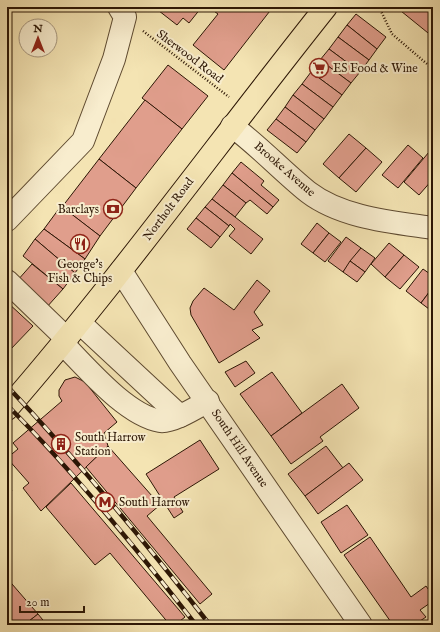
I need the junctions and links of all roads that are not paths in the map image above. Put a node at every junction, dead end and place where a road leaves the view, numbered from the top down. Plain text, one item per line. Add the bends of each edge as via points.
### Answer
1 (326, 7) edge
2 (122, 12) edge
3 (238, 117) junction
4 (7, 220) edge
5 (433, 228) edge
6 (121, 271) junction
7 (7, 281) edge
8 (70, 335) junction
9 (208, 401) junction
10 (7, 409) edge
11 (180, 416) junction
12 (361, 625) edge

1 - 3 main road, Northolt Road
2 - 4 street via 114,58 83,141
3 - 5 street, Brooke Avenue via 254,142 309,192 341,210
3 - 6 main road, Northolt Road
6 - 8 main road, Northolt Road
6 - 9 street, South Hill Avenue via 180,363
7 - 8 street
8 - 10 main road, Northolt Road
8 - 11 street
8 - 11 street via 100,382 136,412 161,421
9 - 11 street
9 - 12 street, South Hill Avenue

